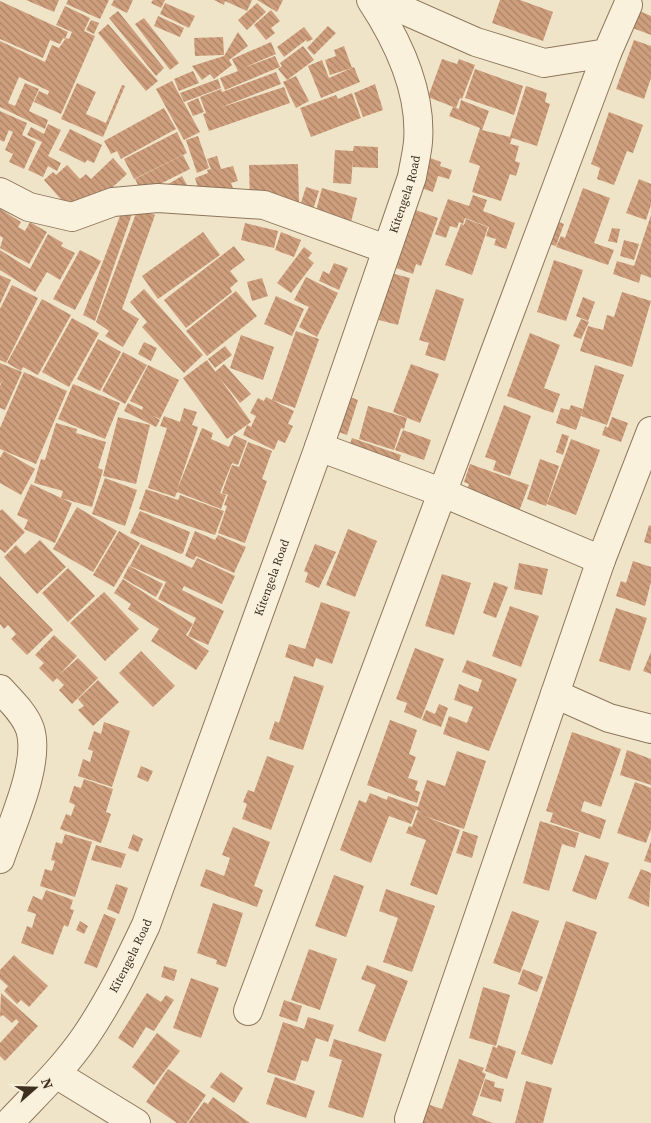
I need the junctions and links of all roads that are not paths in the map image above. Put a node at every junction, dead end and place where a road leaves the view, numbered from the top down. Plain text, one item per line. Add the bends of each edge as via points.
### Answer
1 (371, 0) edge
2 (380, 0) edge
3 (628, 5) dead end
4 (607, 53) junction
5 (0, 192) edge
6 (386, 249) junction
7 (651, 431) edge
8 (319, 447) junction
9 (441, 492) junction
10 (601, 560) junction
11 (0, 689) edge
12 (555, 694) junction
13 (651, 729) edge
14 (0, 859) edge
15 (248, 1011) dead end
16 (56, 1074) junction
17 (409, 1119) dead end
18 (8, 1123) edge
19 (136, 1123) edge

1 - 6 street, Kitengela Road via 400,50 414,96 418,141 412,177
2 - 4 street via 476,42 544,63
3 - 4 street
4 - 9 street
5 - 6 street via 29,207 72,217 113,202 158,198 264,205
6 - 8 street, Kitengela Road
7 - 10 street
8 - 9 street
8 - 16 street, Kitengela Road via 146,925 86,1037
9 - 10 street
9 - 15 street
10 - 12 street
11 - 14 street via 19,710 30,729 31,752 30,771
12 - 13 street via 609,718
12 - 17 street
16 - 18 street, Kitengela Road
16 - 19 street

